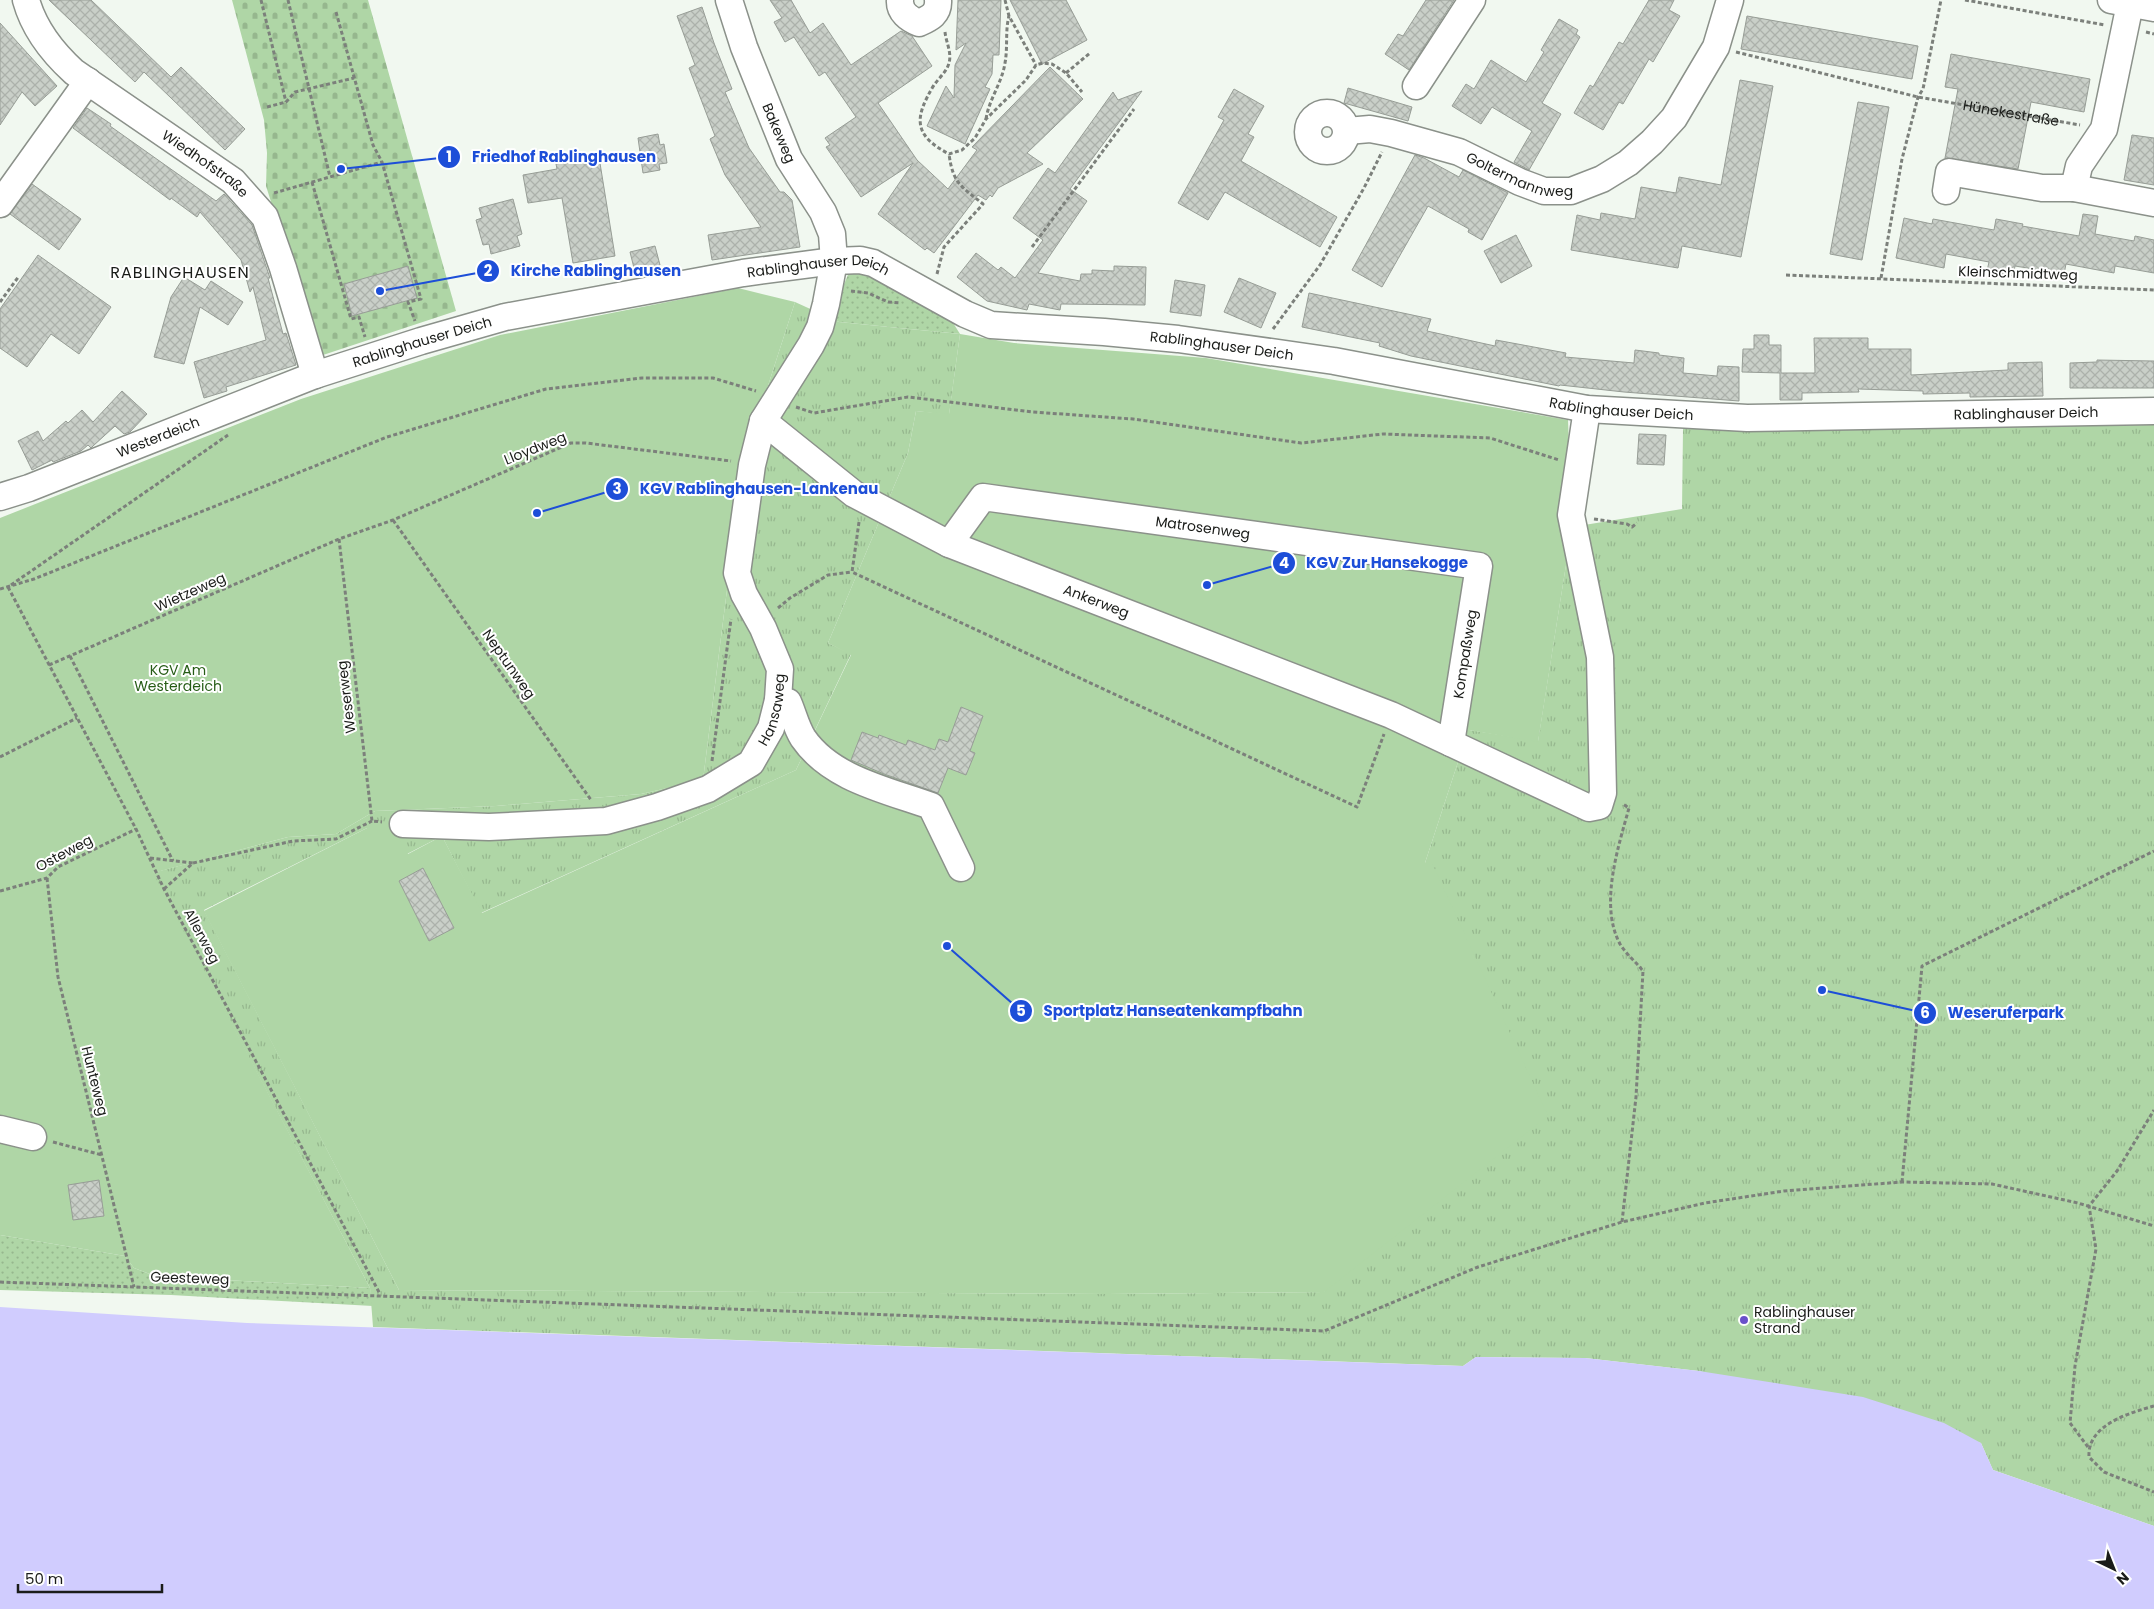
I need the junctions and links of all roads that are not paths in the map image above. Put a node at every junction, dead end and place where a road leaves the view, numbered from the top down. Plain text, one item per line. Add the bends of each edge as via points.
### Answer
1 (26, 0) edge
2 (729, 0) edge
3 (900, 0) edge
4 (1472, 0) edge
5 (1730, 0) edge
6 (2132, 4) edge
7 (937, 5) edge
8 (88, 81) junction
9 (1416, 86) dead end
10 (1346, 131) dead end
11 (2074, 188) junction
12 (1946, 191) dead end
13 (2154, 203) edge
14 (0, 204) edge
15 (834, 261) junction
16 (315, 375) junction
17 (1587, 408) junction
18 (2154, 412) edge
19 (763, 421) junction
20 (0, 497) edge
21 (950, 544) junction
22 (1479, 566) joint
23 (778, 700) junction
24 (1451, 742) junction
25 (403, 824) road end
26 (961, 868) dead end
27 (0, 1129) edge
28 (33, 1137) road end

1 - 8 street, Wiedhofstraße via 34,22 51,48 74,72
2 - 15 street, Bakeweg via 788,160 823,212 832,234
3 - 7 street via 908,18 919,23 933,17
4 - 9 street
5 - 10 street, Goltermannweg via 1716,47 1678,124 1628,163 1602,179 1571,191 1544,191 1459,152 1391,133 1370,129
6 - 11 street via 2104,129 2079,166
8 - 14 street
8 - 16 street, Wiedhofstraße via 233,181 265,217
11 - 12 street via 2042,188 1949,172
11 - 13 street
15 - 16 street, Rablinghauser Deich via 742,273 504,317
15 - 17 street, Rablinghauser Deich via 860,260 930,282 965,314 991,325 1104,332 1334,360
15 - 19 street, Hansaweg via 820,327
16 - 20 street, Westerdeich
17 - 18 street, Rablinghauser Deich via 1747,418
17 - 24 street, Ankerweg via 1571,515 1600,657 1603,793 1599,806 1589,808
19 - 21 street, Ankerweg via 854,494
19 - 23 street, Hansaweg via 752,465 737,573 780,668
21 - 22 street, Matrosenweg via 983,497
21 - 24 street, Ankerweg via 1391,715
22 - 24 street, Kompaßweg
23 - 25 street, Hansaweg via 771,728 751,763 708,789 657,807 606,821 489,827
23 - 26 street via 788,702 803,737 824,760 851,778 931,806
27 - 28 street

